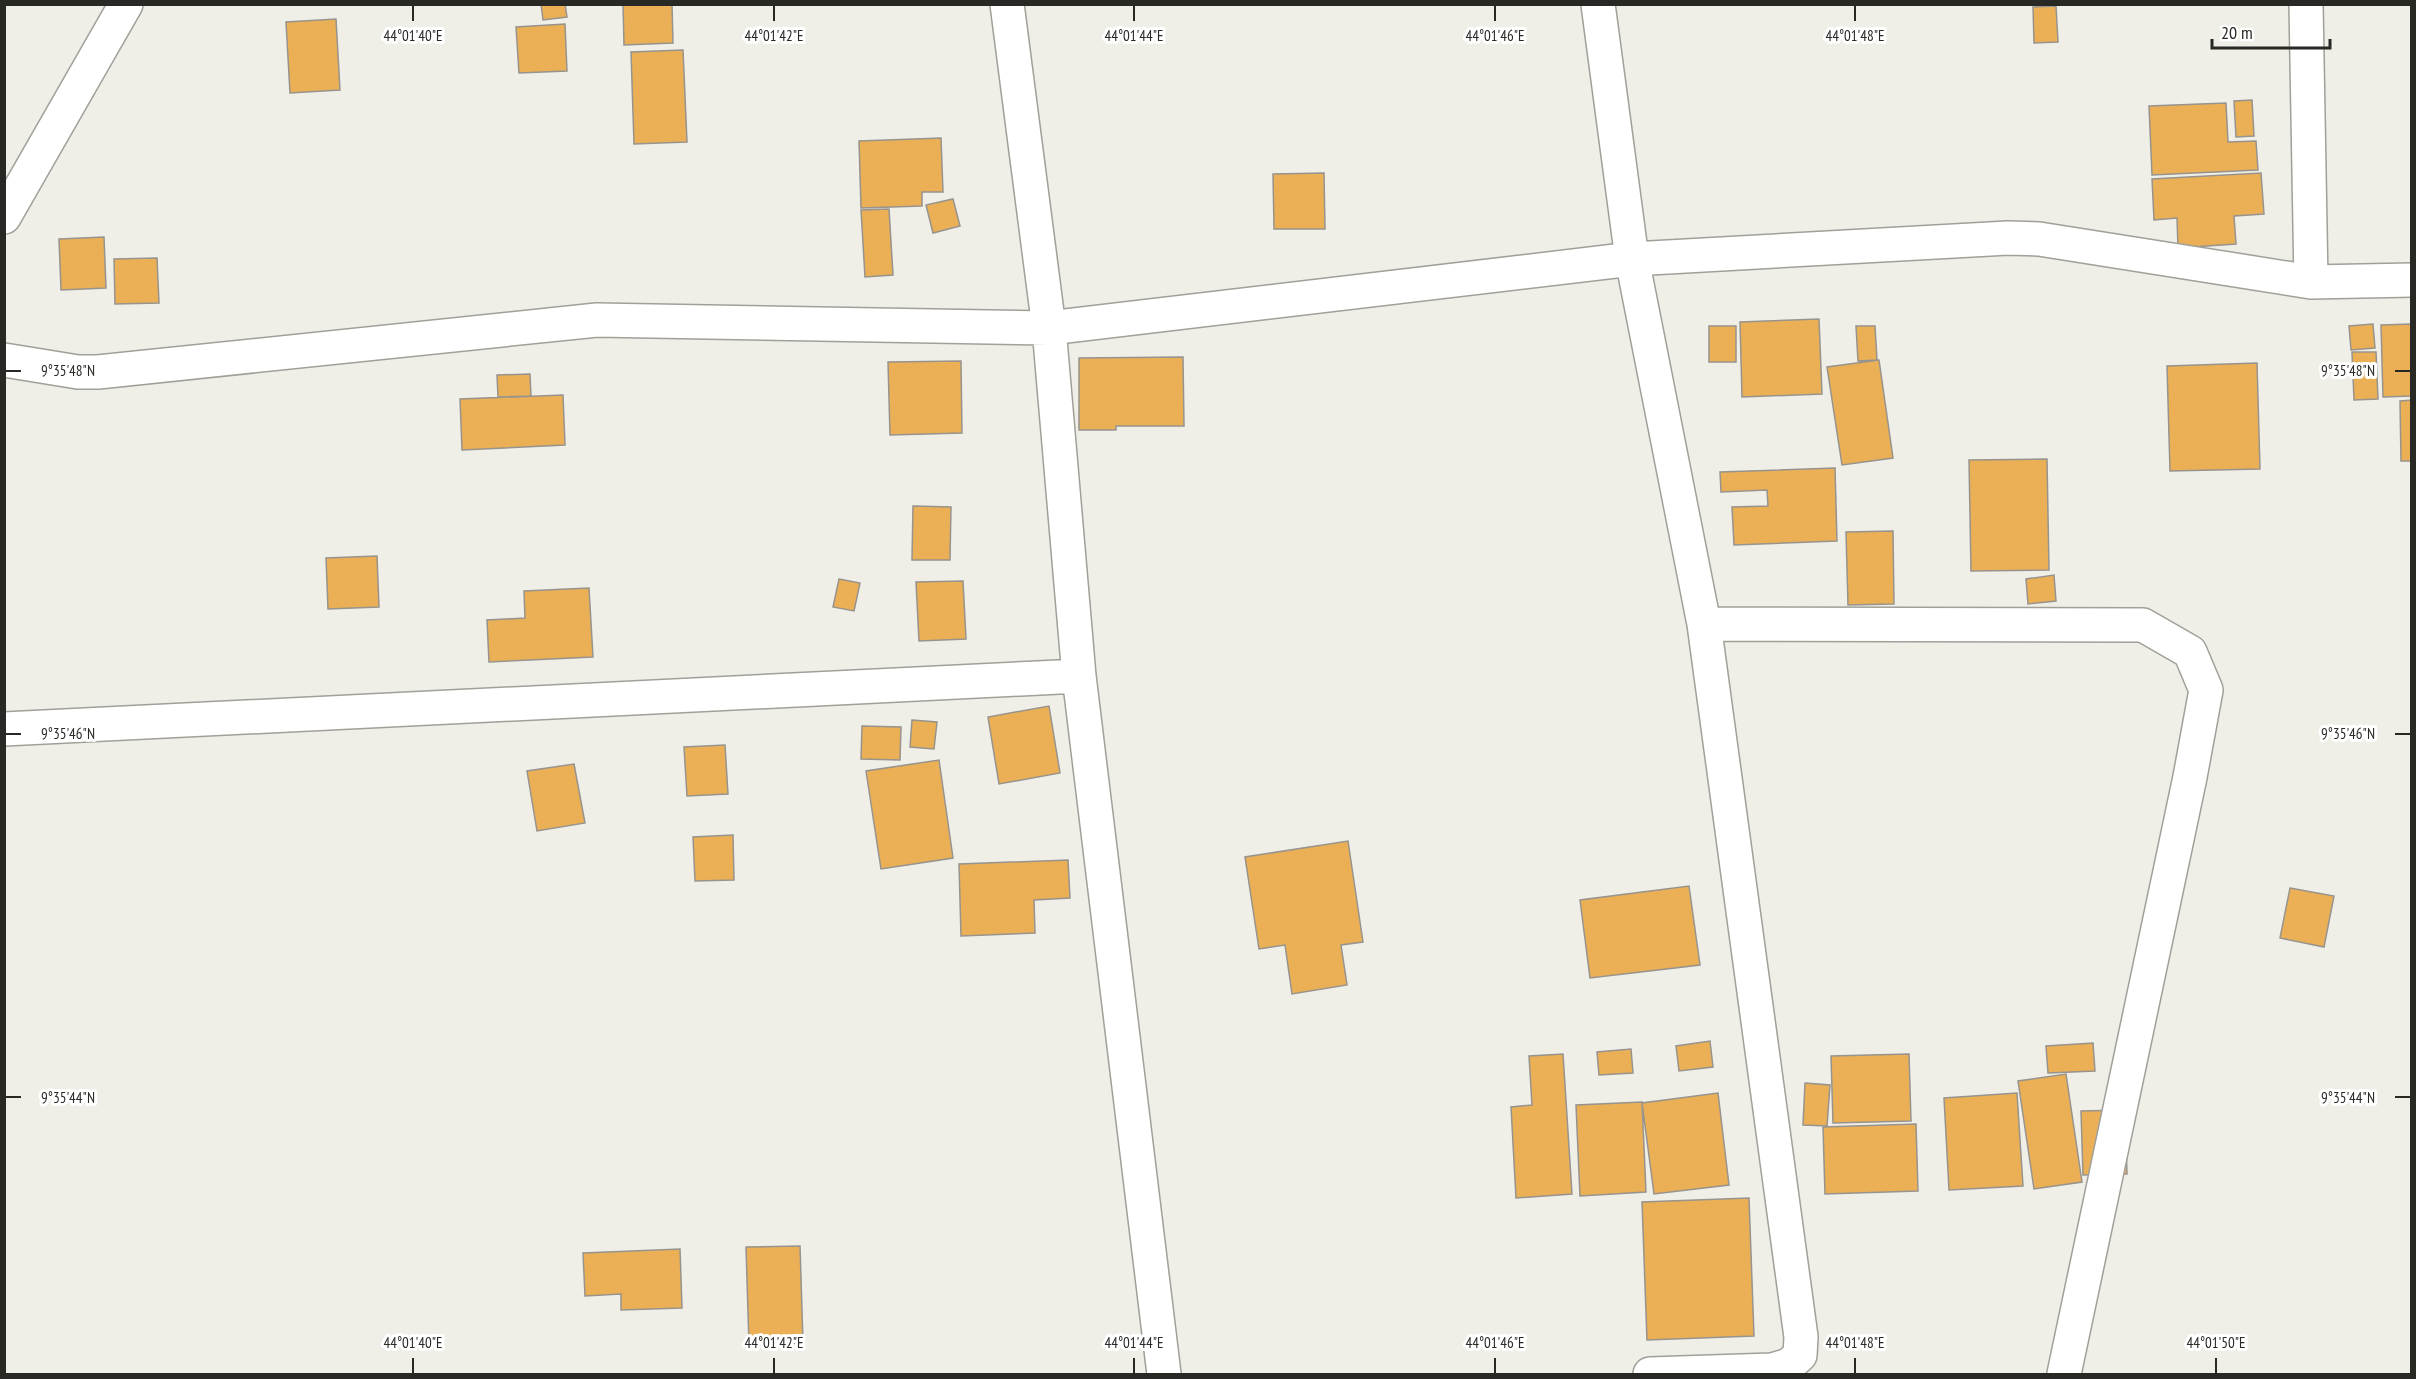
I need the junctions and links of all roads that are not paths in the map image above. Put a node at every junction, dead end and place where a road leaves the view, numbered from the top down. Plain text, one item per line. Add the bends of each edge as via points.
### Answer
1 (126, 4) edge
2 (1007, 4) edge
3 (1598, 4) edge
4 (2306, 4) edge
5 (4, 217) edge
6 (1632, 259) junction
7 (2412, 280) edge
8 (2311, 282) junction
9 (1049, 327) junction
10 (4, 360) edge
11 (1704, 624) junction
12 (1079, 676) junction
13 (4, 729) edge
14 (1164, 1374) edge
15 (1650, 1374) edge
16 (2064, 1374) edge

1 - 5 street
2 - 9 street
3 - 6 street
4 - 8 street
6 - 8 street via 2039,239
6 - 9 street
6 - 11 street
7 - 8 street
9 - 10 street via 597,320 98,372
9 - 12 street
11 - 15 street via 1802,1337 1800,1355 1789,1365 1772,1370
11 - 16 street via 2143,625 2190,652 2206,690
12 - 13 street
12 - 14 street

